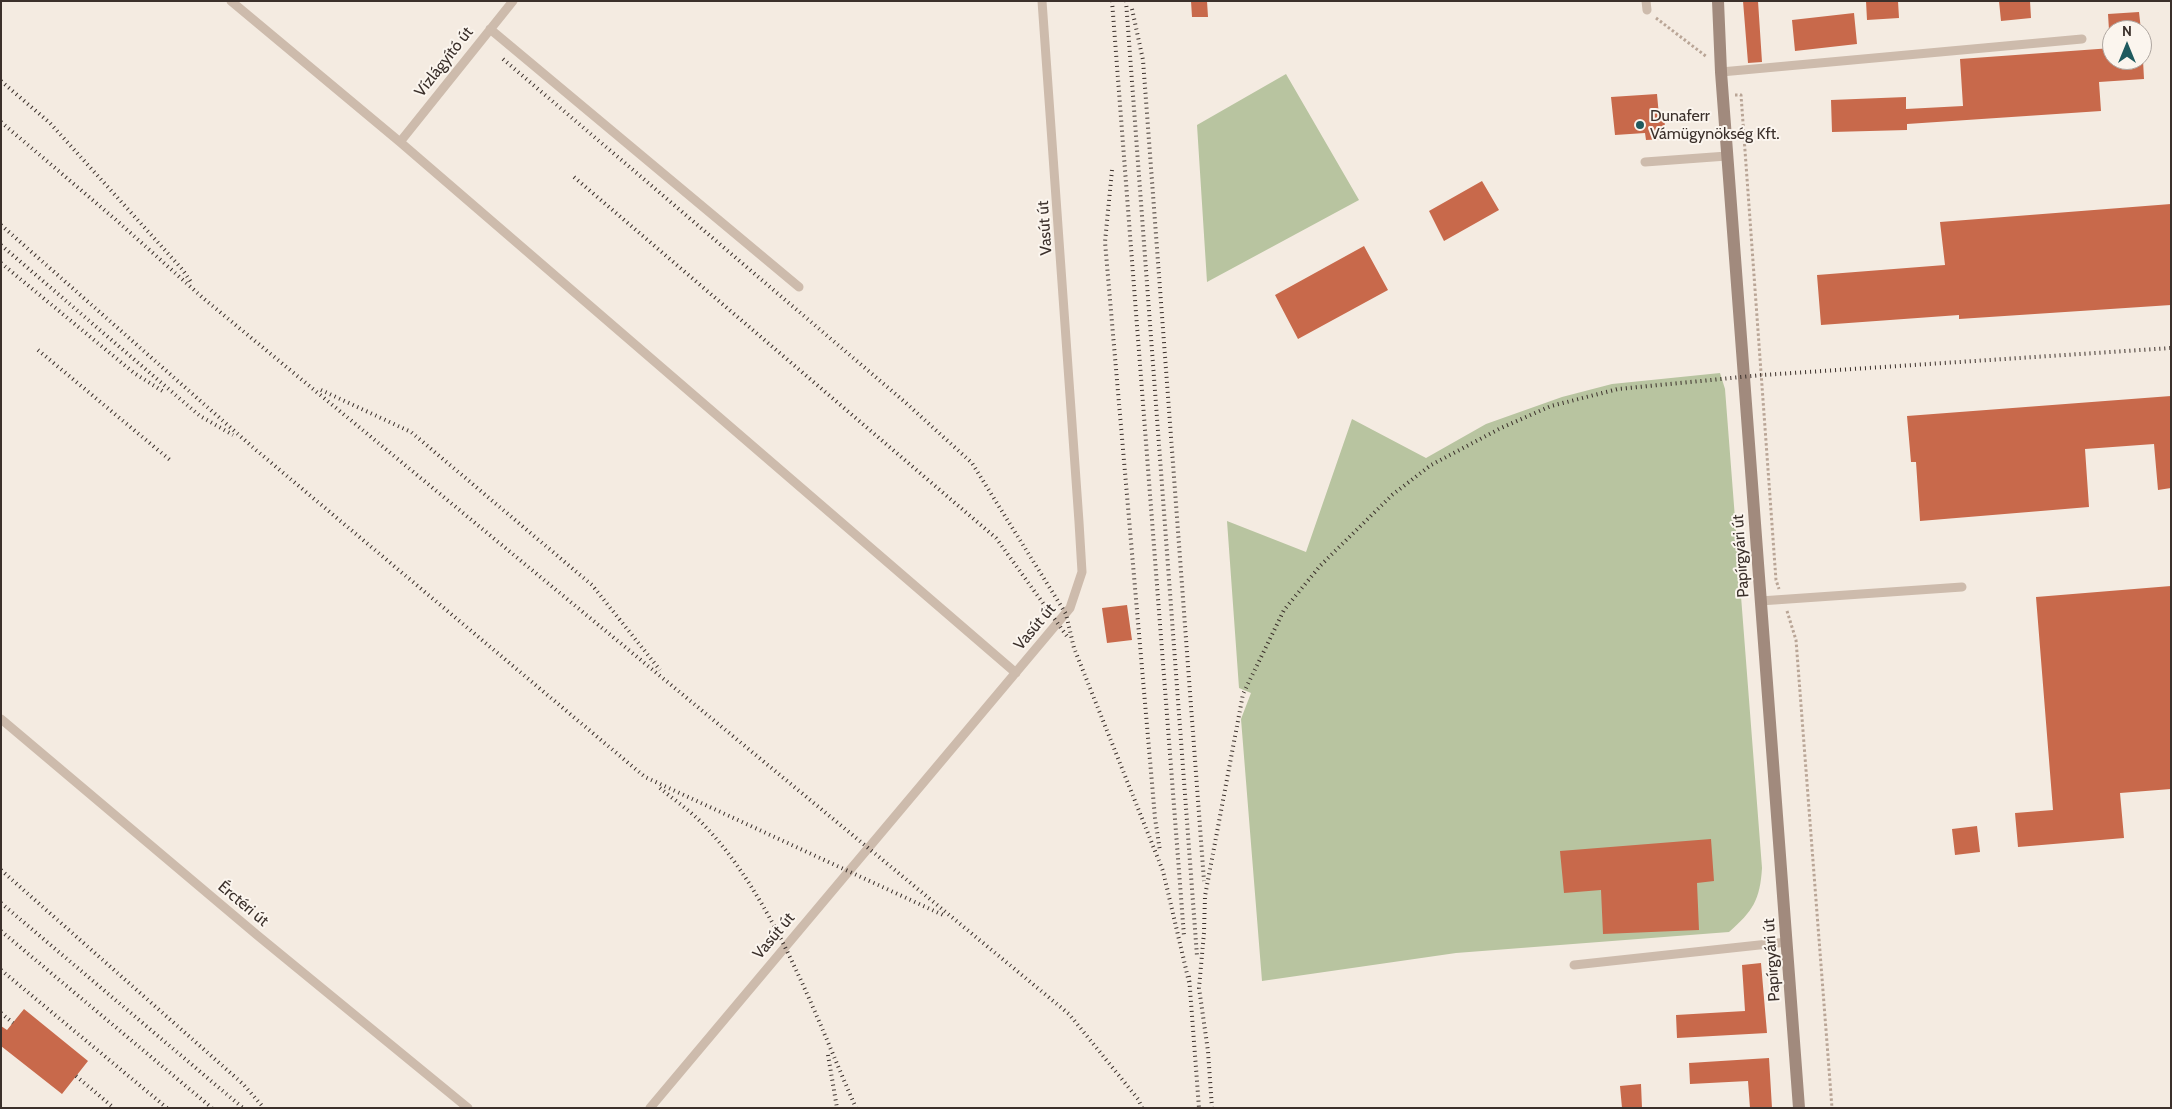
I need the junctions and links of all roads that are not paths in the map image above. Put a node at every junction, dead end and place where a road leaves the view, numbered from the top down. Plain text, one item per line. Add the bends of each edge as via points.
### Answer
1 (231, 1) edge
2 (513, 1) edge
3 (1042, 1) edge
4 (1718, 1) edge
5 (490, 29) junction
6 (2082, 39) dead end
7 (1721, 72) junction
8 (400, 142) junction
9 (1727, 156) junction
10 (1645, 162) dead end
11 (799, 287) dead end
12 (1962, 587) dead end
13 (1760, 601) junction
14 (1016, 673) junction
15 (1, 719) edge
16 (1787, 942) junction
17 (1574, 965) dead end
18 (468, 1108) edge
19 (650, 1108) edge
20 (1799, 1108) edge

1 - 8 lane
2 - 5 lane, Vízlágyító út
3 - 14 lane, Vasút út via 1082,572 1070,608
4 - 7 street, Papírgyári út
5 - 8 lane, Vízlágyító út
5 - 11 lane
6 - 7 lane
7 - 9 street, Papírgyári út
8 - 14 lane
9 - 10 lane
9 - 13 street, Papírgyári út
12 - 13 lane
13 - 16 street, Papírgyári út
14 - 19 lane, Vasút út
15 - 18 lane, Érctéri út
16 - 17 lane
16 - 20 street, Papírgyári út

